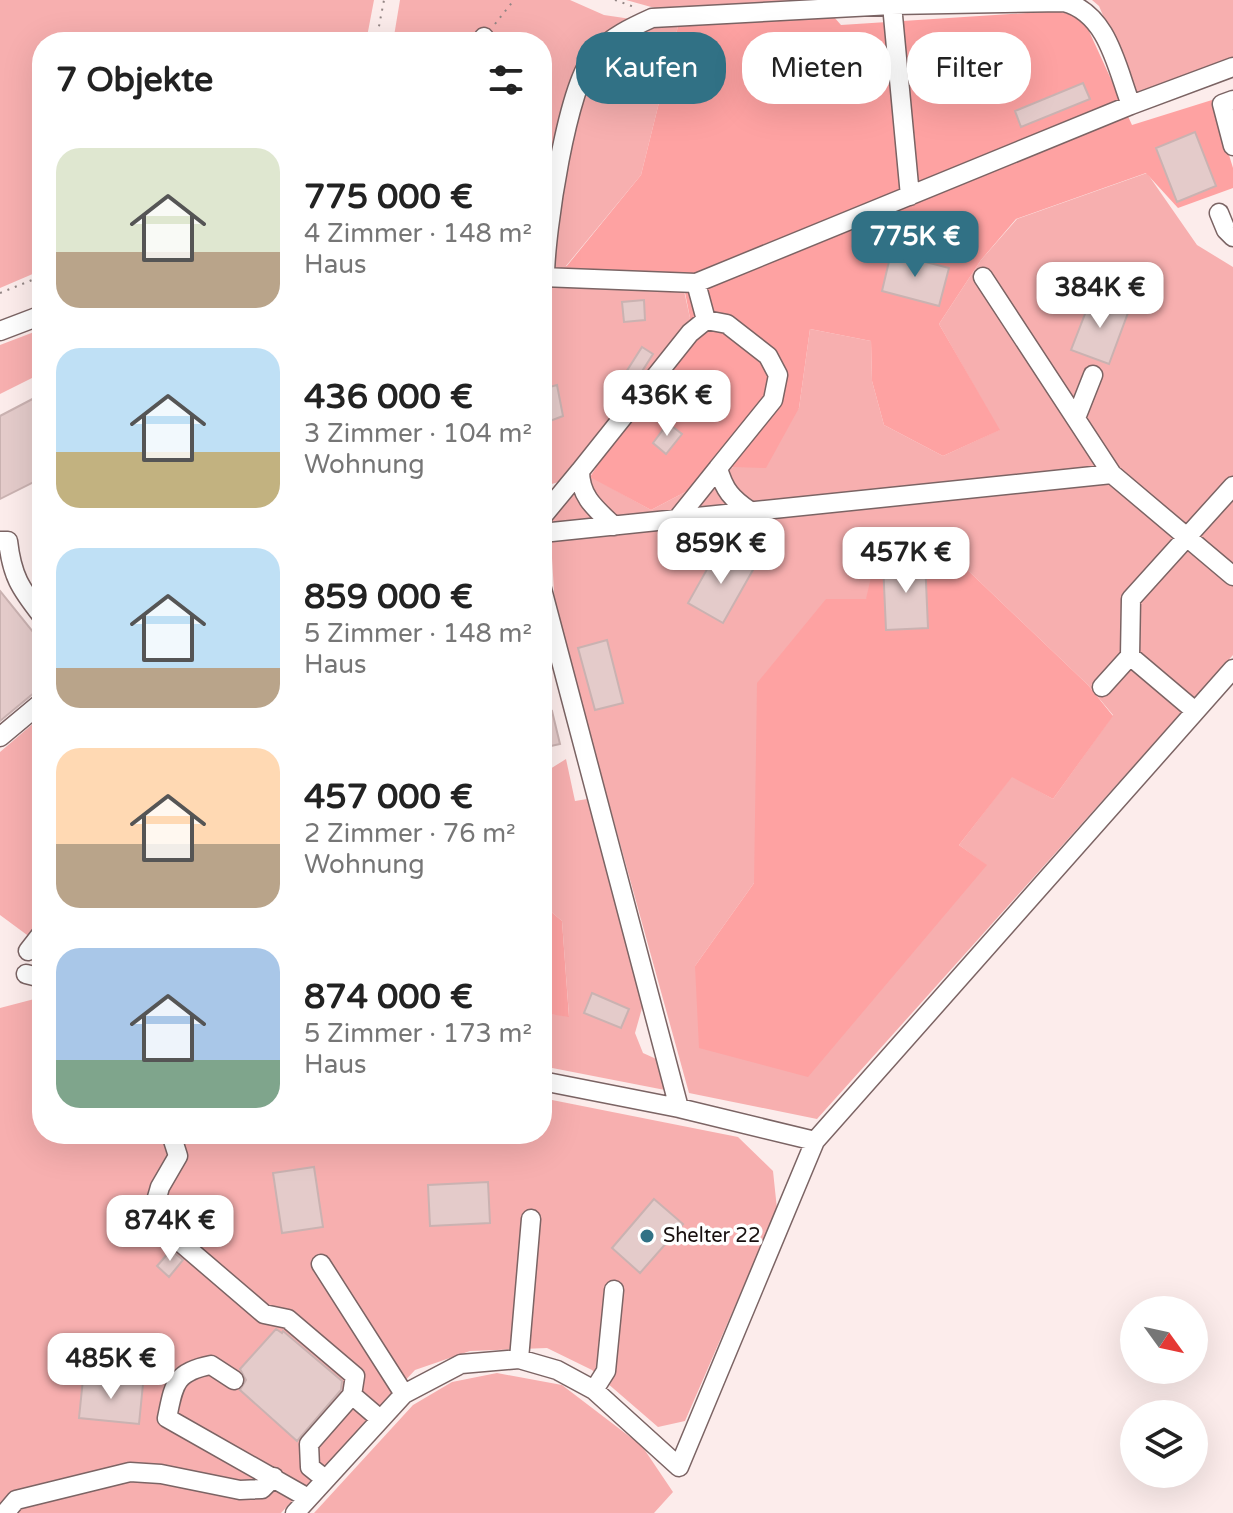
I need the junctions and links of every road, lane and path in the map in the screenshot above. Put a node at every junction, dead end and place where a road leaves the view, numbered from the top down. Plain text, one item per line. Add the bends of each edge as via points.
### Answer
1 (384, 0) edge
2 (514, 0) edge
3 (1006, 1) edge
4 (843, 4) edge
5 (892, 5) junction
6 (378, 32) edge
7 (490, 32) edge
8 (1233, 67) edge
9 (1211, 76) junction
10 (1227, 102) edge
11 (1131, 105) junction
12 (1233, 146) edge
13 (910, 196) junction
14 (552, 206) edge
15 (552, 277) edge
16 (983, 277) dead end
17 (32, 280) edge
18 (696, 283) junction
19 (0, 293) edge
20 (32, 319) edge
21 (706, 320) junction
22 (0, 331) edge
23 (1093, 375) dead end
24 (1076, 418) junction
25 (718, 468) junction
26 (580, 471) junction
27 (1112, 474) junction
28 (1233, 486) edge
29 (563, 492) junction
30 (552, 494) edge
31 (552, 505) edge
32 (750, 511) junction
33 (678, 518) junction
34 (614, 526) junction
35 (552, 532) edge
36 (1187, 537) junction
37 (0, 541) edge
38 (1233, 576) edge
39 (32, 602) edge
40 (552, 627) edge
41 (1130, 656) junction
42 (1233, 669) edge
43 (1102, 687) dead end
44 (32, 710) edge
45 (1195, 711) junction
46 (0, 737) edge
47 (32, 946) edge
48 (28, 951) dead end
49 (552, 1083) edge
50 (679, 1108) junction
51 (815, 1141) junction
52 (174, 1144) edge
53 (531, 1219) dead end
54 (321, 1264) dead end
55 (614, 1290) dead end
56 (519, 1359) junction
57 (234, 1380) dead end
58 (594, 1390) junction
59 (404, 1394) junction
60 (352, 1395) junction
61 (380, 1419) junction
62 (274, 1477) junction
63 (325, 1479) junction
64 (302, 1506) edge
65 (5, 1513) edge

1 - 6 path
2 - 7 path
3 - 5 lane
3 - 11 lane via 1058,1 1086,13 1104,35
4 - 5 lane
4 - 14 lane via 652,18 622,32 593,56 573,99
5 - 13 lane
8 - 9 lane
9 - 10 lane
9 - 11 lane
10 - 12 lane
11 - 13 lane
13 - 18 lane
15 - 18 lane
16 - 24 lane
17 - 19 path
18 - 21 lane
20 - 22 lane
21 - 25 lane via 727,324 748,340 768,356 778,375 773,400
21 - 26 lane
23 - 24 lane
24 - 27 lane
25 - 32 lane via 732,499
25 - 33 lane
26 - 29 lane
26 - 34 lane via 588,501
27 - 32 lane
27 - 36 lane
28 - 36 lane
29 - 30 lane
29 - 31 lane
32 - 33 lane
33 - 34 lane
34 - 35 lane
36 - 38 lane
36 - 41 lane via 1131,599
37 - 39 lane via 8,541 15,579
40 - 50 lane
41 - 43 lane
41 - 45 lane
42 - 45 lane
44 - 46 lane
45 - 51 lane
47 - 48 lane
49 - 50 lane
50 - 51 lane
51 - 58 lane via 679,1467
52 - 60 lane via 178,1156 154,1208 166,1230 264,1314 288,1319 355,1376
53 - 56 lane
54 - 59 lane
55 - 58 lane via 606,1371
56 - 58 lane via 557,1370
56 - 59 lane via 461,1364
57 - 62 lane via 211,1365 190,1369 174,1384 167,1418
59 - 61 lane
60 - 61 lane
60 - 63 lane via 309,1444 310,1467
61 - 63 lane
62 - 64 lane
62 - 65 lane via 262,1489 240,1490 130,1472 16,1500
63 - 64 lane

